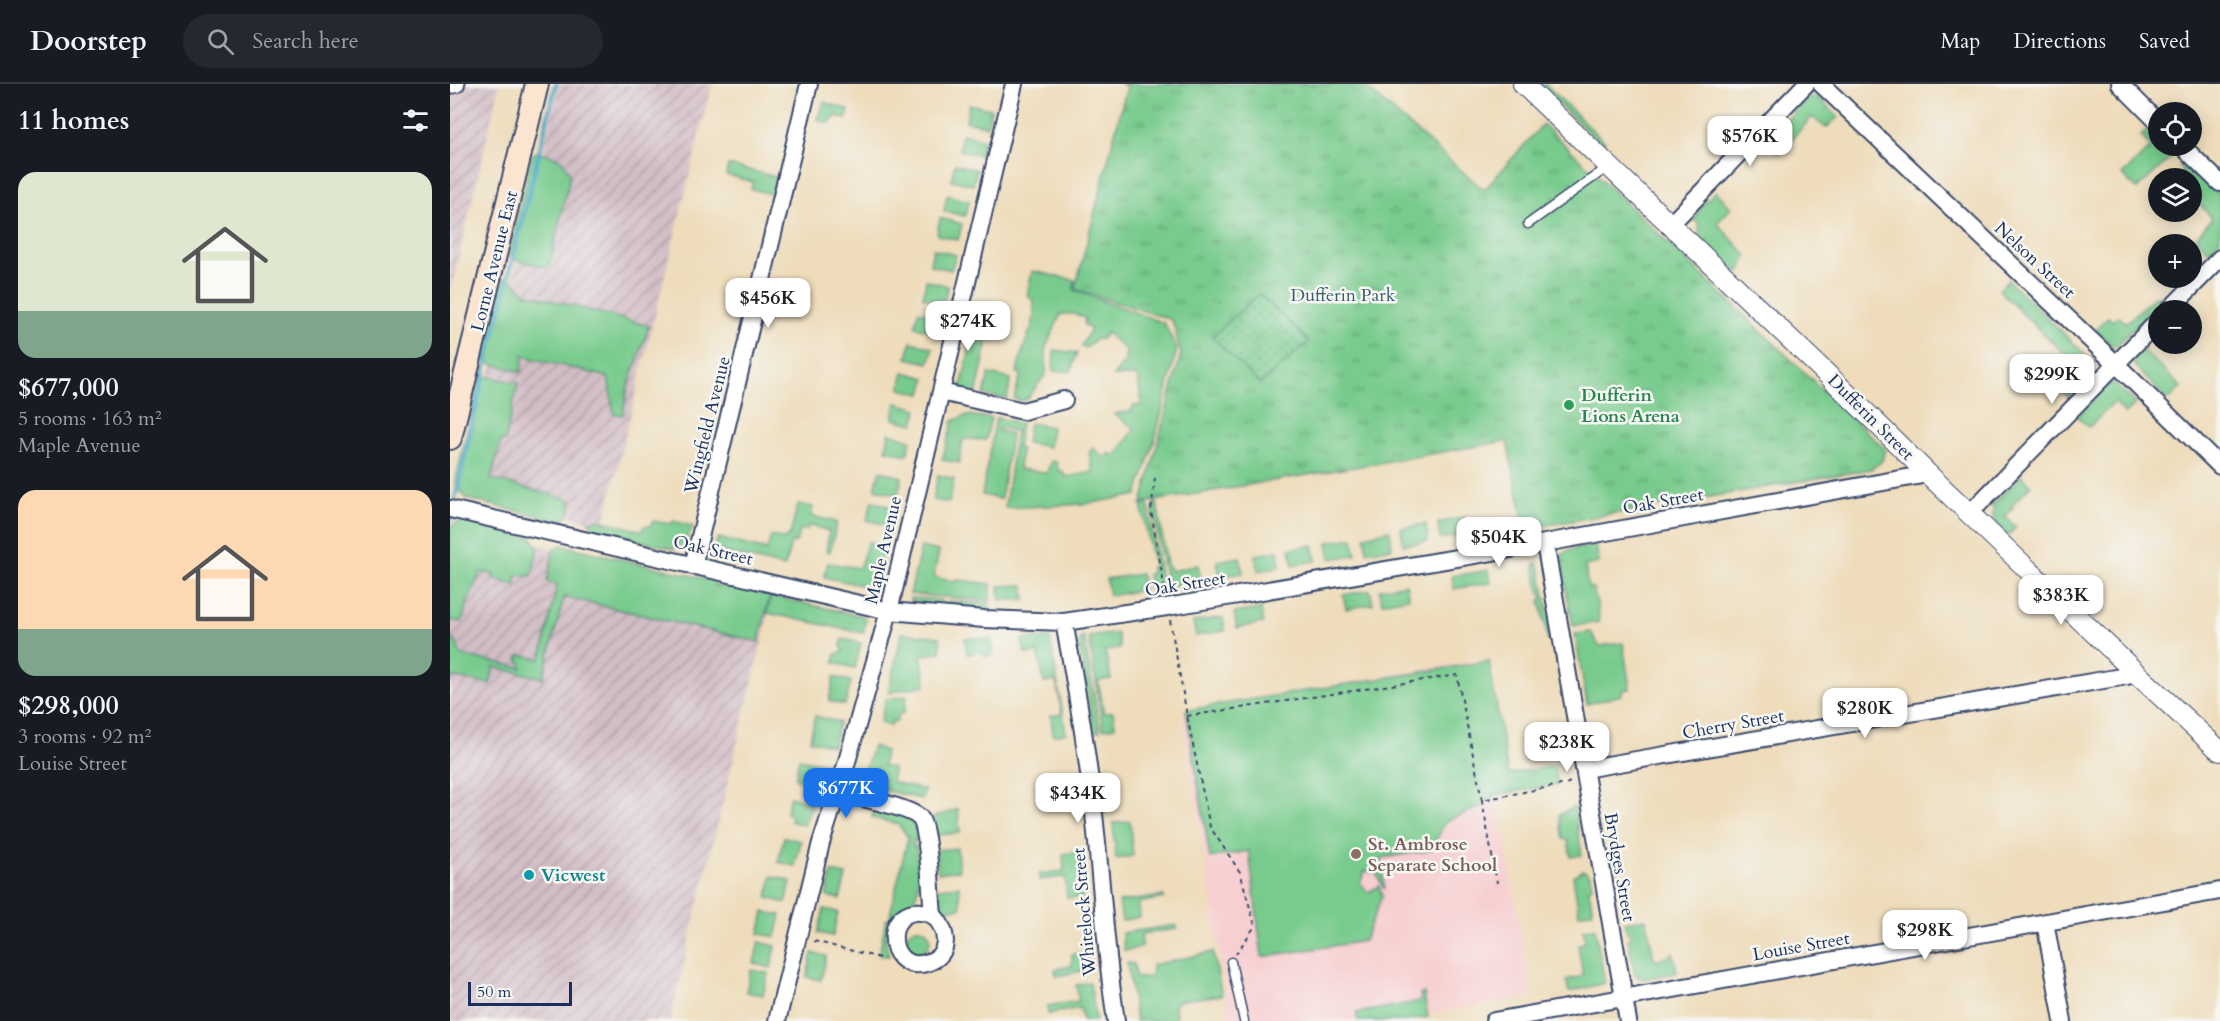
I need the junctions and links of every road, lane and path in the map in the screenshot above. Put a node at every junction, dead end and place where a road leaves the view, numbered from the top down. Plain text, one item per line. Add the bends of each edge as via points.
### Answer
1 (456, 84) edge
2 (537, 84) edge
3 (809, 84) edge
4 (1014, 84) edge
5 (1523, 84) edge
6 (1806, 84) edge
7 (1821, 84) edge
8 (2120, 84) edge
9 (450, 85) edge
10 (2148, 112) edge
11 (2192, 156) edge
12 (1608, 167) junction
13 (2220, 183) edge
14 (1528, 224) dead end
15 (1669, 226) junction
16 (2220, 258) edge
17 (2179, 300) edge
18 (2148, 331) edge
19 (2116, 364) junction
20 (941, 392) junction
21 (1064, 400) dead end
22 (450, 438) edge
23 (2220, 466) edge
24 (1928, 474) junction
25 (1155, 478) dead end
26 (450, 509) edge
27 (1970, 513) junction
28 (1545, 543) junction
29 (693, 566) junction
30 (1167, 607) junction
31 (889, 611) junction
32 (1064, 622) junction
33 (2136, 673) junction
34 (1187, 717) junction
35 (2220, 751) edge
36 (1578, 775) junction
37 (836, 792) junction
38 (1482, 800) junction
39 (1497, 883) dead end
40 (2220, 891) edge
41 (933, 915) junction
42 (2045, 922) junction
43 (814, 941) dead end
44 (900, 957) junction
45 (1231, 962) joint
46 (1623, 997) junction
47 (777, 1021) edge
48 (1116, 1021) edge
49 (1244, 1021) edge
50 (1494, 1021) edge
51 (1628, 1021) edge
52 (2063, 1021) edge

1 - 9 street
2 - 22 main road, Lorne Avenue East
3 - 29 street, Wingfield Avenue
4 - 20 street, Maple Avenue
5 - 12 street, Dufferin Street
6 - 15 street
7 - 19 street, Nelson Street
8 - 10 street
11 - 13 street
12 - 14 lane
12 - 15 street, Dufferin Street
15 - 24 street, Dufferin Street
16 - 17 street
18 - 19 street
19 - 23 street, Nelson Street
19 - 27 street
20 - 21 street via 1023,411
20 - 31 street, Maple Avenue
24 - 27 street, Dufferin Street
24 - 28 street, Oak Street
25 - 30 path via 1151,511
26 - 29 street, Oak Street
27 - 33 street, Dufferin Street
28 - 30 street, Oak Street
28 - 36 street, Brydges Street
29 - 31 street, Oak Street
30 - 32 street, Oak Street
30 - 34 path
31 - 32 street, Oak Street
31 - 37 street, Maple Avenue
32 - 48 street, Whitelock Street via 1087,753
33 - 35 street, Dufferin Street
33 - 36 street, Cherry Street
34 - 38 path via 1457,675
34 - 45 path via 1210,827 1240,872 1255,926
36 - 38 path via 1566,784
36 - 46 street, Brydges Street
37 - 41 street via 910,811 920,819 925,832
37 - 47 street, Maple Avenue
38 - 39 path
40 - 42 street, Louise Street
41 - 44 street via 915,912 898,922 893,939
41 - 44 street via 945,933 941,952 932,960 917,964
42 - 46 street, Louise Street
42 - 52 street
43 - 44 path via 886,959
45 - 49 lane
46 - 50 street, Louise Street
46 - 51 street, Brydges Street

